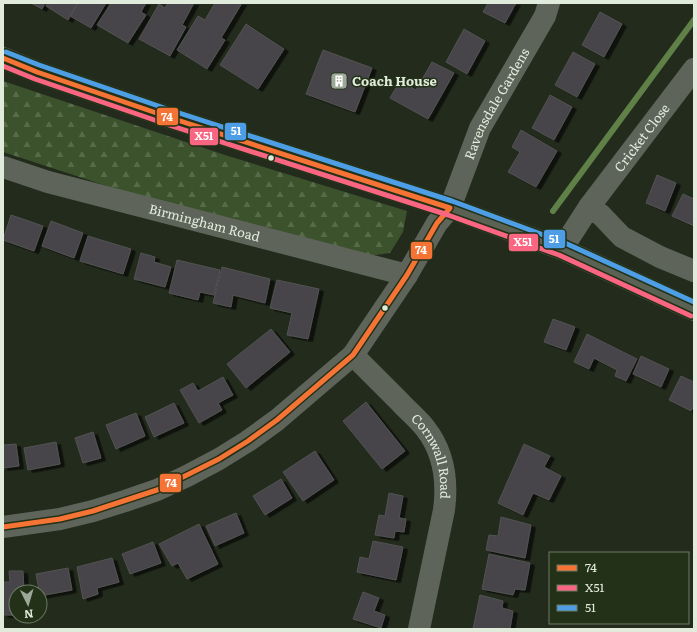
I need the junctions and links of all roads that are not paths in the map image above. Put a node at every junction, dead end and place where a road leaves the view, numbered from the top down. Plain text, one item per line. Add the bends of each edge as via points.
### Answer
1 (549, 3) edge
2 (3, 58) edge
3 (694, 69) edge
4 (3, 167) edge
5 (589, 207) junction
6 (450, 208) junction
7 (562, 249) junction
8 (694, 271) edge
9 (407, 275) junction
10 (694, 310) edge
11 (353, 355) junction
12 (3, 527) edge
13 (419, 629) edge

1 - 6 street, Ravensdale Gardens via 545,16 480,128
2 - 6 highway via 171,118
3 - 5 street, Cricket Close
4 - 9 street, Birmingham Road via 48,182
5 - 7 street, Cricket Close
5 - 8 street via 622,236 660,257
6 - 7 highway
6 - 9 street via 437,223
7 - 10 highway
9 - 11 street
11 - 12 street via 277,420 248,441 188,476 157,490 93,511 60,519
11 - 13 street, Cornwall Road via 425,428 442,459 446,493 444,510

